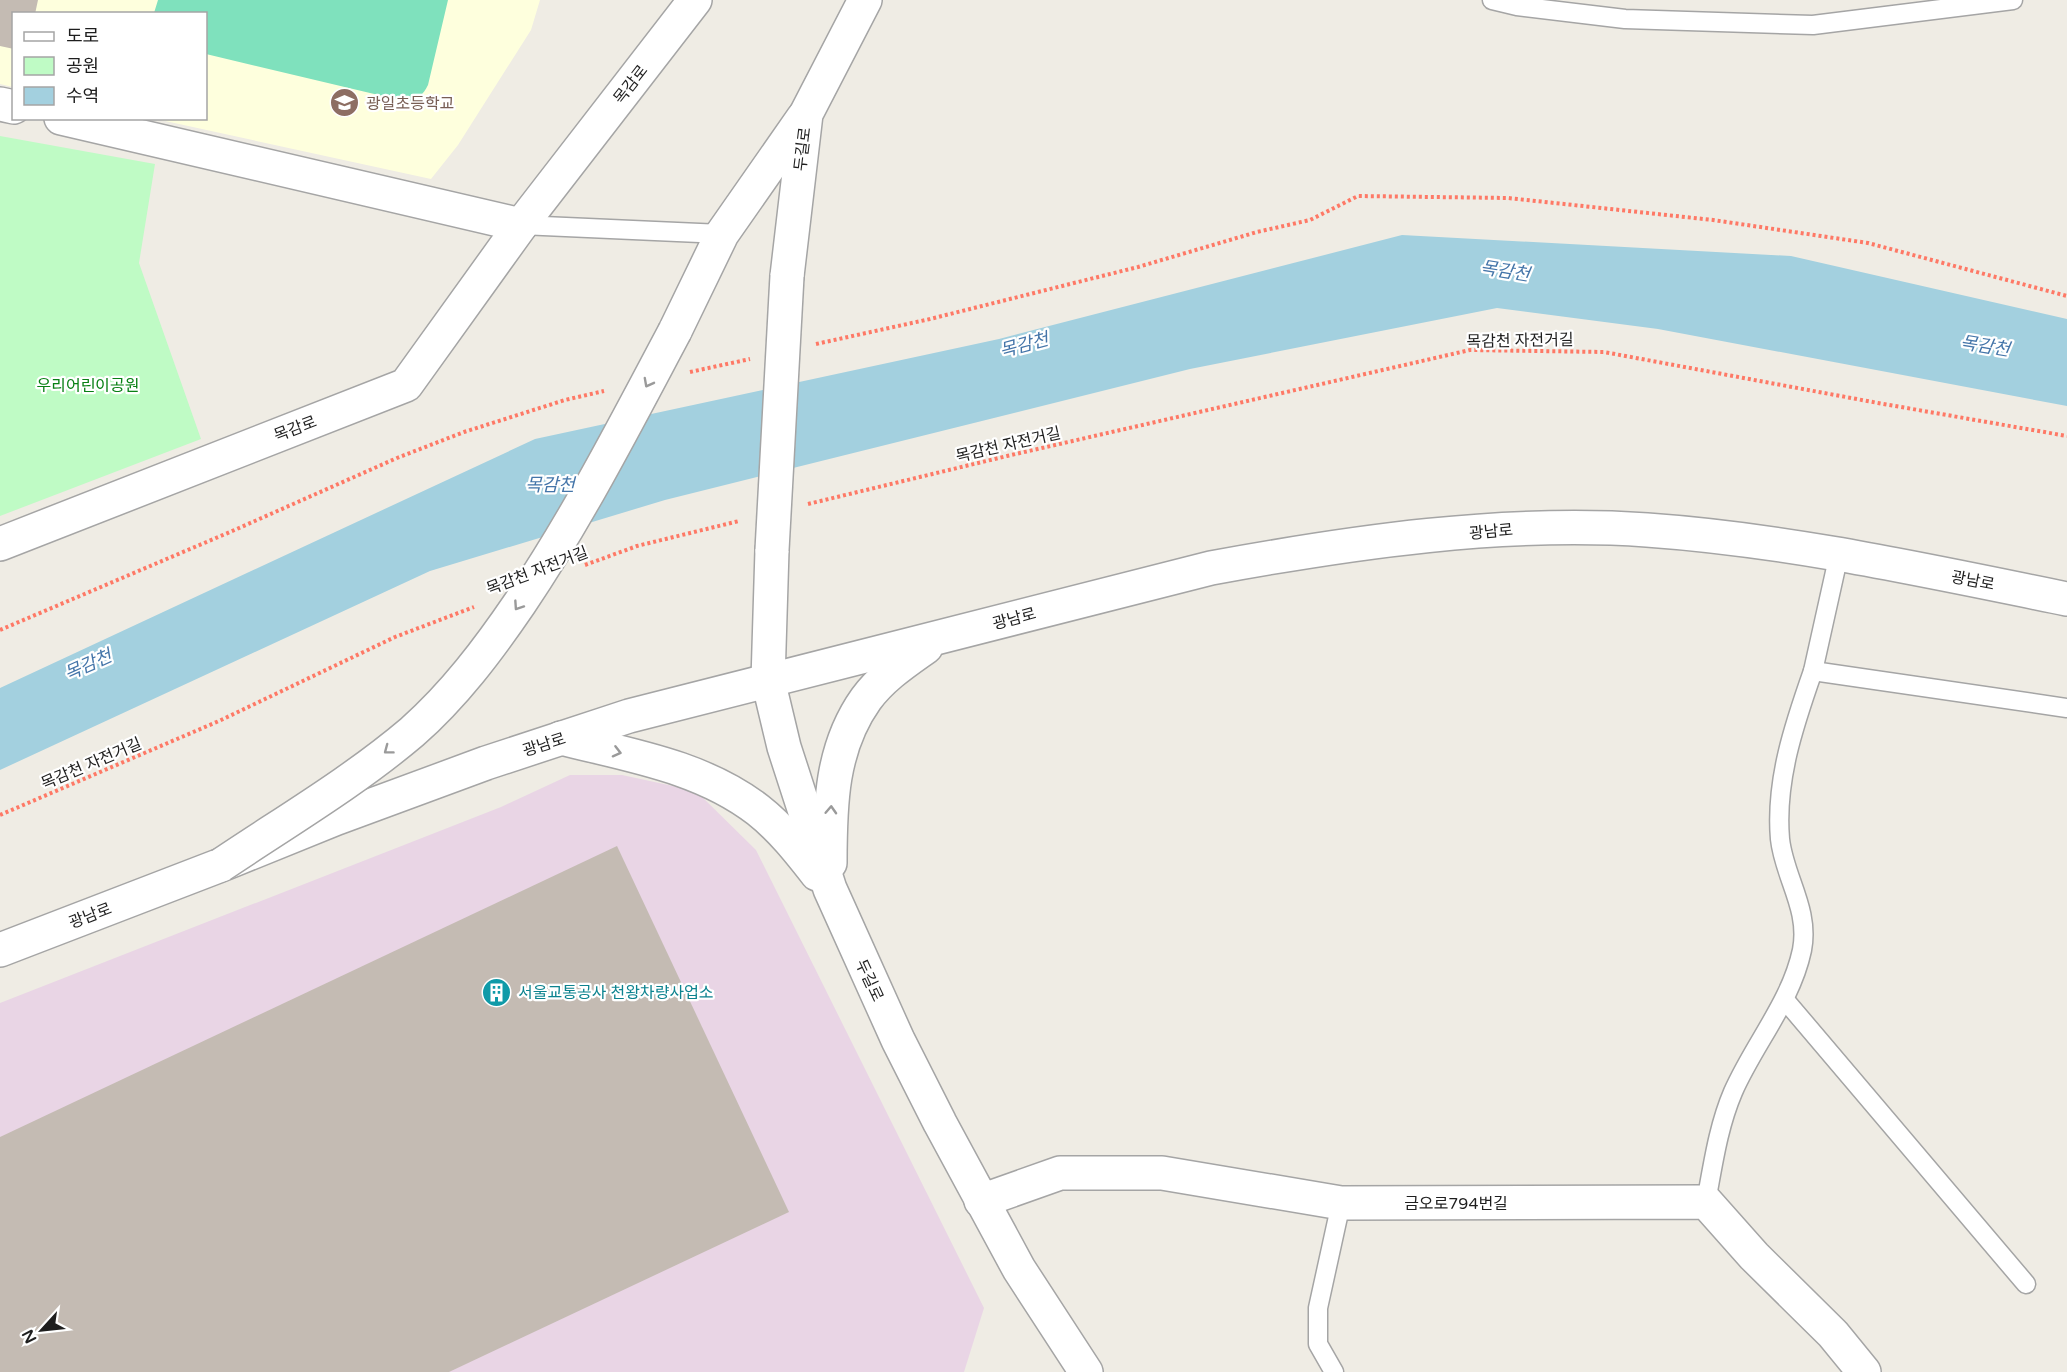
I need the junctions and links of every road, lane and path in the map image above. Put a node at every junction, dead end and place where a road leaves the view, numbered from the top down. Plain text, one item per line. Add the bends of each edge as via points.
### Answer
1 (695, 0) edge
2 (865, 0) edge
3 (1492, 0) edge
4 (2013, 0) edge
5 (806, 114) junction
6 (70, 120) edge
7 (521, 225) junction
8 (722, 234) junction
9 (2067, 296) edge
10 (816, 345) dead end
11 (759, 357) dead end
12 (679, 375) dead end
13 (610, 390) dead end
14 (2067, 436) edge
15 (799, 506) dead end
16 (741, 520) dead end
17 (0, 544) edge
18 (1839, 554) junction
19 (582, 566) dead end
20 (2067, 599) edge
21 (483, 604) dead end
22 (0, 630) edge
23 (938, 638) junction
24 (1813, 671) junction
25 (768, 680) junction
26 (2067, 708) edge
27 (561, 738) junction
28 (0, 815) edge
29 (221, 865) junction
30 (830, 889) junction
31 (0, 951) edge
32 (1785, 1000) junction
33 (981, 1201) junction
34 (1706, 1202) junction
35 (1341, 1203) junction
36 (2026, 1284) dead end
37 (1086, 1372) edge
38 (1334, 1372) edge
39 (1864, 1372) edge

1 - 7 street, 목감로
2 - 5 street, 두길로
3 - 4 lane via 1625,19 1813,25
5 - 8 street
5 - 25 street, 두길로, bridge via 787,276
6 - 7 street
7 - 8 lane
7 - 17 street, 목감로 via 406,385
8 -> 29 street, bridge via 575,518 476,664 412,732
9 - 10 path via 1868,243 1713,220 1508,198 1358,196 1310,220 930,320
11 - 12 path
13 - 22 path via 498,421 397,458
14 - 15 path, 목감천 자전거길 via 1604,352 1470,350
16 - 19 path, 목감천 자전거길 via 637,546
18 - 20 street, 광남로
18 - 23 street, 광남로 via 1648,530 1526,528 1443,535 1211,568
18 - 24 lane
21 - 28 path, 목감천 자전거길 via 395,637 219,721
23 - 25 street, 광남로
30 -> 23 street via 832,786 840,750 852,722 867,697 890,674
24 - 26 lane
24 - 32 lane via 1792,732 1783,777 1780,841 1803,921 1803,946
25 - 27 street, 광남로
25 - 30 street, 두길로 via 787,758
27 - 29 street, 광남로 via 337,818
27 -> 30 street via 689,771 726,790 758,810 794,845
29 - 31 street, 광남로
30 - 33 street, 두길로 via 898,1040
32 - 34 lane via 1748,1062 1722,1121
32 - 36 lane
33 - 35 street, 금오로794번길 via 1060,1173 1161,1173
33 - 37 street, 두길로 via 1019,1269
34 - 35 street, 금오로794번길
34 - 39 street via 1833,1334
35 - 38 lane via 1318,1308 1318,1344

